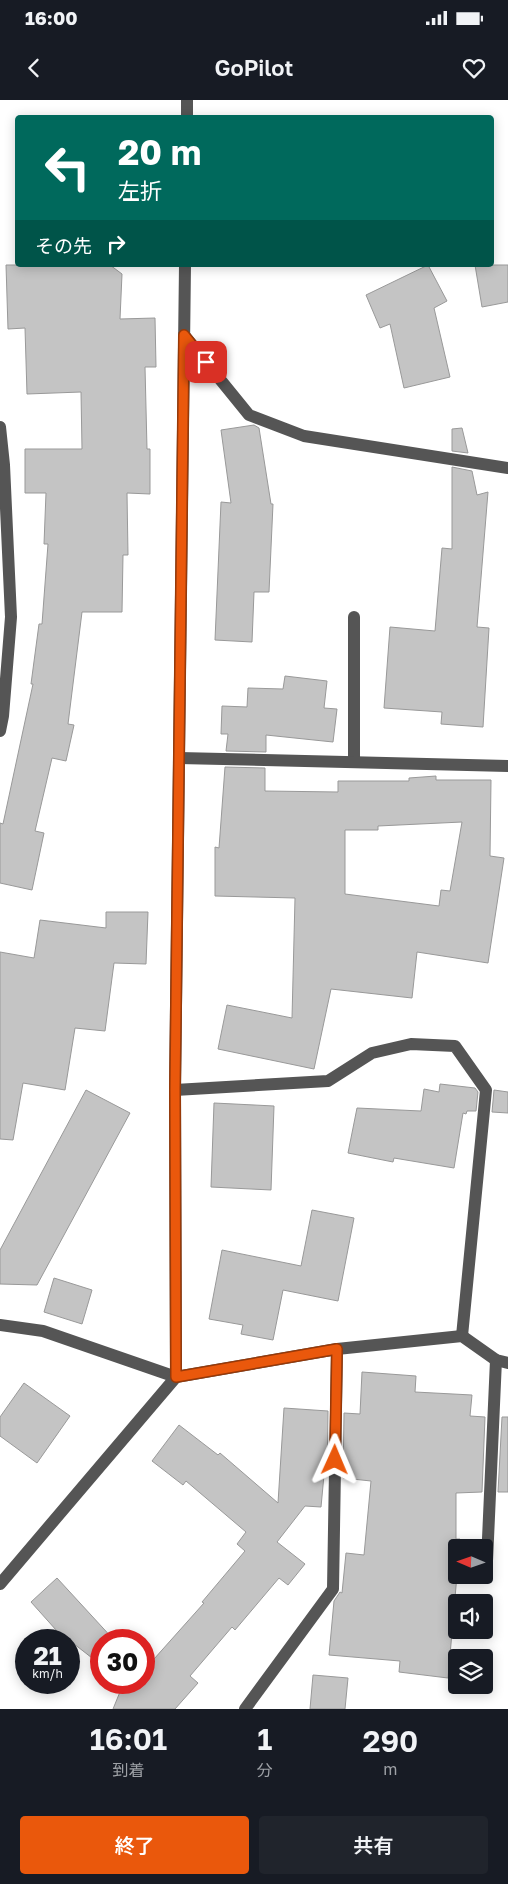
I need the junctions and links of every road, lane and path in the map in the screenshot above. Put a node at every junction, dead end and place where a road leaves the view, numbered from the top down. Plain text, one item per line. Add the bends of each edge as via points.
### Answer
1 (187, 100) edge
2 (187, 115) edge
3 (185, 267) edge
4 (184, 335) junction
5 (0, 427) edge
6 (508, 468) edge
7 (2, 472) edge
8 (354, 617) dead end
9 (6, 618) edge
10 (0, 731) edge
11 (179, 758) junction
12 (354, 762) junction
13 (508, 766) edge
14 (175, 1090) junction
15 (0, 1325) edge
16 (462, 1336) junction
17 (337, 1349) junction
18 (502, 1362) edge
19 (176, 1377) junction
20 (489, 1539) edge
21 (0, 1584) edge
22 (245, 1709) edge

1 - 2 street
3 - 4 street
4 - 6 street via 250,415 304,436
4 - 11 street
5 - 7 street
7 - 9 street
8 - 12 street
9 - 10 street
11 - 12 street
11 - 14 street
12 - 13 street
14 - 16 street via 328,1081 372,1053 411,1044 455,1046 486,1090
14 - 19 street
15 - 19 street via 43,1330
16 - 17 street
16 - 18 street
17 - 19 street
17 - 22 street via 333,1589
18 - 20 street
19 - 21 street

